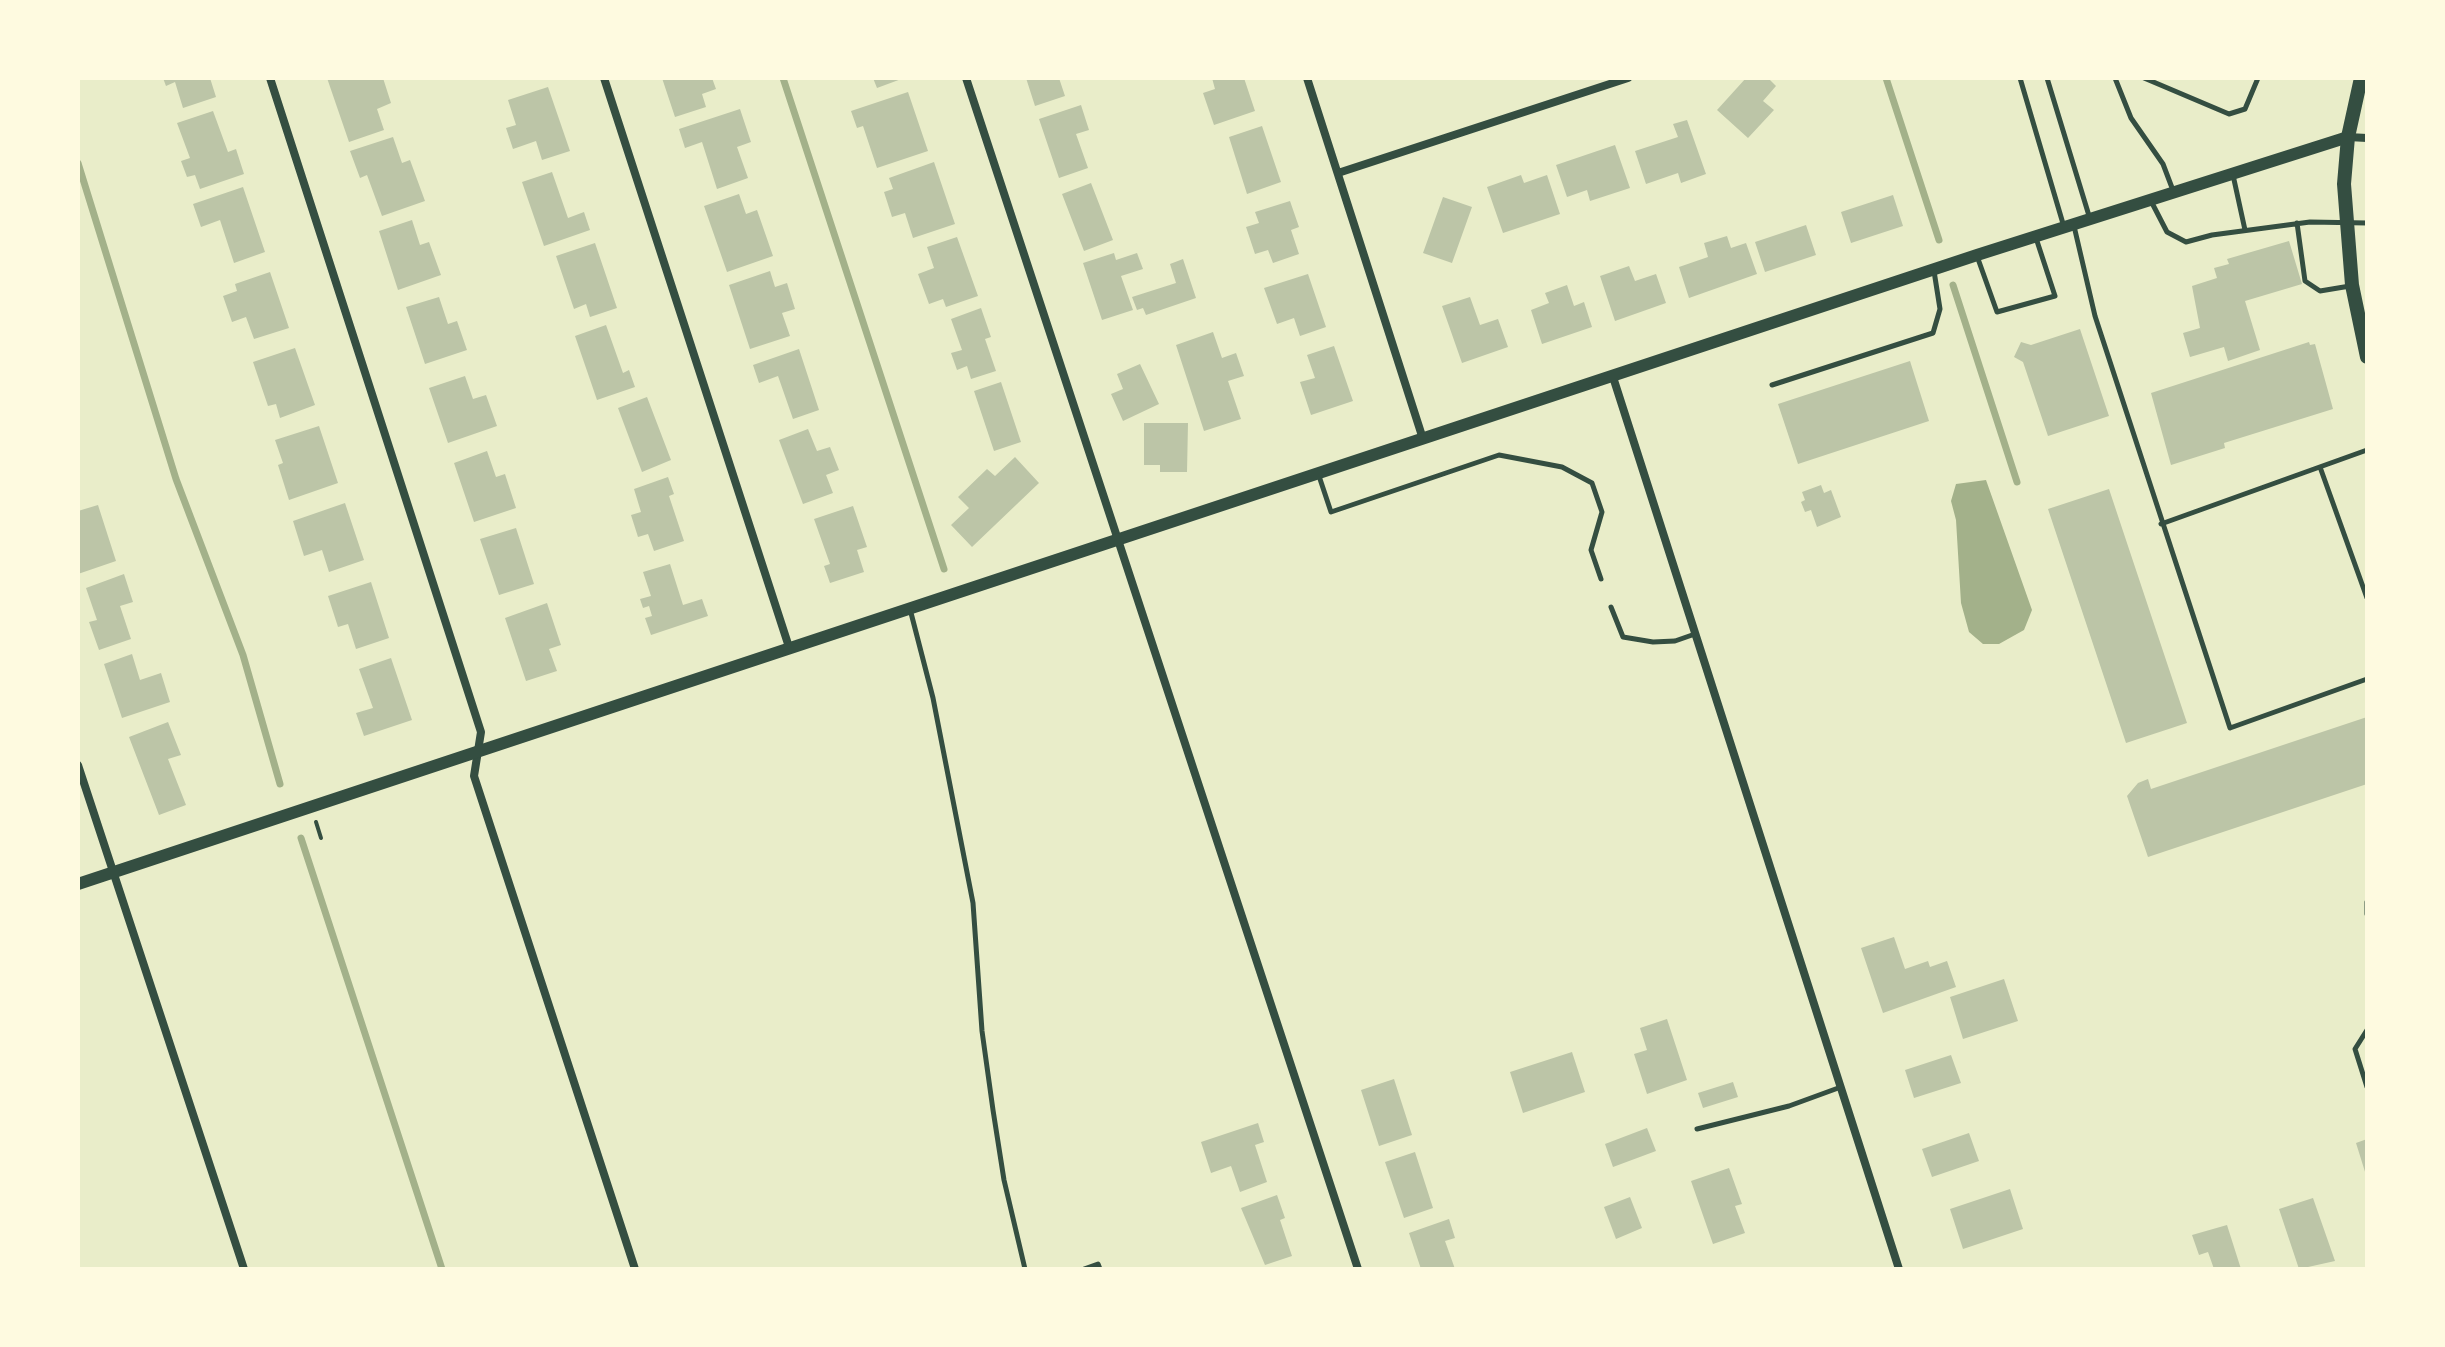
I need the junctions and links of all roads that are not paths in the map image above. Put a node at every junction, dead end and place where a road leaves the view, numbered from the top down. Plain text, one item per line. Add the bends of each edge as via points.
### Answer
1 (270, 78) edge
2 (604, 78) edge
3 (966, 78) edge
4 (1307, 78) edge
5 (1628, 78) edge
6 (2020, 78) edge
7 (2047, 78) edge
8 (2115, 78) edge
9 (2144, 78) edge
10 (2258, 78) edge
11 (2361, 78) edge
12 (2348, 137) junction
13 (2367, 138) edge
14 (1338, 173) junction
15 (2232, 174) junction
16 (2174, 193) junction
17 (2151, 201) junction
18 (2090, 220) junction
19 (2297, 223) junction
20 (2347, 223) junction
21 (2367, 223) edge
22 (2069, 226) junction
23 (2245, 230) junction
24 (2036, 237) junction
25 (1977, 255) junction
26 (1934, 270) junction
27 (2352, 285) junction
28 (2362, 311) edge
29 (2367, 357) edge
30 (1613, 377) junction
31 (1772, 385) dead end
32 (1423, 439) junction
33 (2367, 450) edge
34 (2320, 467) junction
35 (1319, 475) junction
36 (2161, 524) junction
37 (1116, 540) junction
38 (1601, 579) dead end
39 (2367, 598) edge
40 (1611, 607) dead end
41 (910, 608) junction
42 (1695, 634) junction
43 (789, 647) junction
44 (2367, 679) edge
45 (479, 751) junction
46 (78, 765) edge
47 (113, 872) junction
48 (78, 884) edge
49 (2367, 902) edge
50 (2367, 914) edge
51 (2367, 1030) edge
52 (1841, 1087) junction
53 (2367, 1087) edge
54 (1697, 1129) dead end
55 (244, 1269) edge
56 (635, 1269) edge
57 (1025, 1269) edge
58 (1084, 1269) edge
59 (1100, 1269) edge
60 (1358, 1269) edge
61 (1899, 1269) edge

1 - 45 street via 481,732
2 - 43 street
3 - 37 street
4 - 14 street
5 - 14 street
6 - 22 lane
7 - 18 lane
8 - 16 lane via 2131,118 2163,164
9 - 10 lane via 2229,114 2245,109
11 - 12 main road
12 - 13 street
12 - 15 street
12 - 20 main road
14 - 32 street
15 - 16 street
15 - 23 lane
16 - 17 street
17 - 18 street
17 - 23 lane via 2177,240
18 - 22 street
19 - 20 lane
19 - 23 lane
19 - 27 lane via 2305,281 2320,291
20 - 21 lane
20 - 27 main road
22 - 24 street
22 - 36 lane
24 - 25 street
24 - 25 lane via 2055,296 1997,312
25 - 26 street
26 - 30 street
26 - 31 lane via 1940,309 1933,333
27 - 28 main road
28 - 29 main road
30 - 32 street
30 - 42 street
32 - 35 street
33 - 34 lane
34 - 36 lane
34 - 39 lane
35 - 37 street
35 - 38 lane via 1331,512 1499,455 1562,467 1592,483 1602,512 1591,550
36 - 44 lane via 2230,728
37 - 41 street
37 - 60 street
40 - 42 lane via 1623,637 1653,642
41 - 43 street
41 - 57 lane via 973,903 993,1110
42 - 52 street
43 - 45 street
45 - 47 street
45 - 56 street via 474,776
46 - 47 street
47 - 48 street
47 - 55 street
49 - 50 lane
51 - 53 lane via 2355,1049
52 - 54 lane
52 - 61 street
58 - 59 lane via 1098,1264

